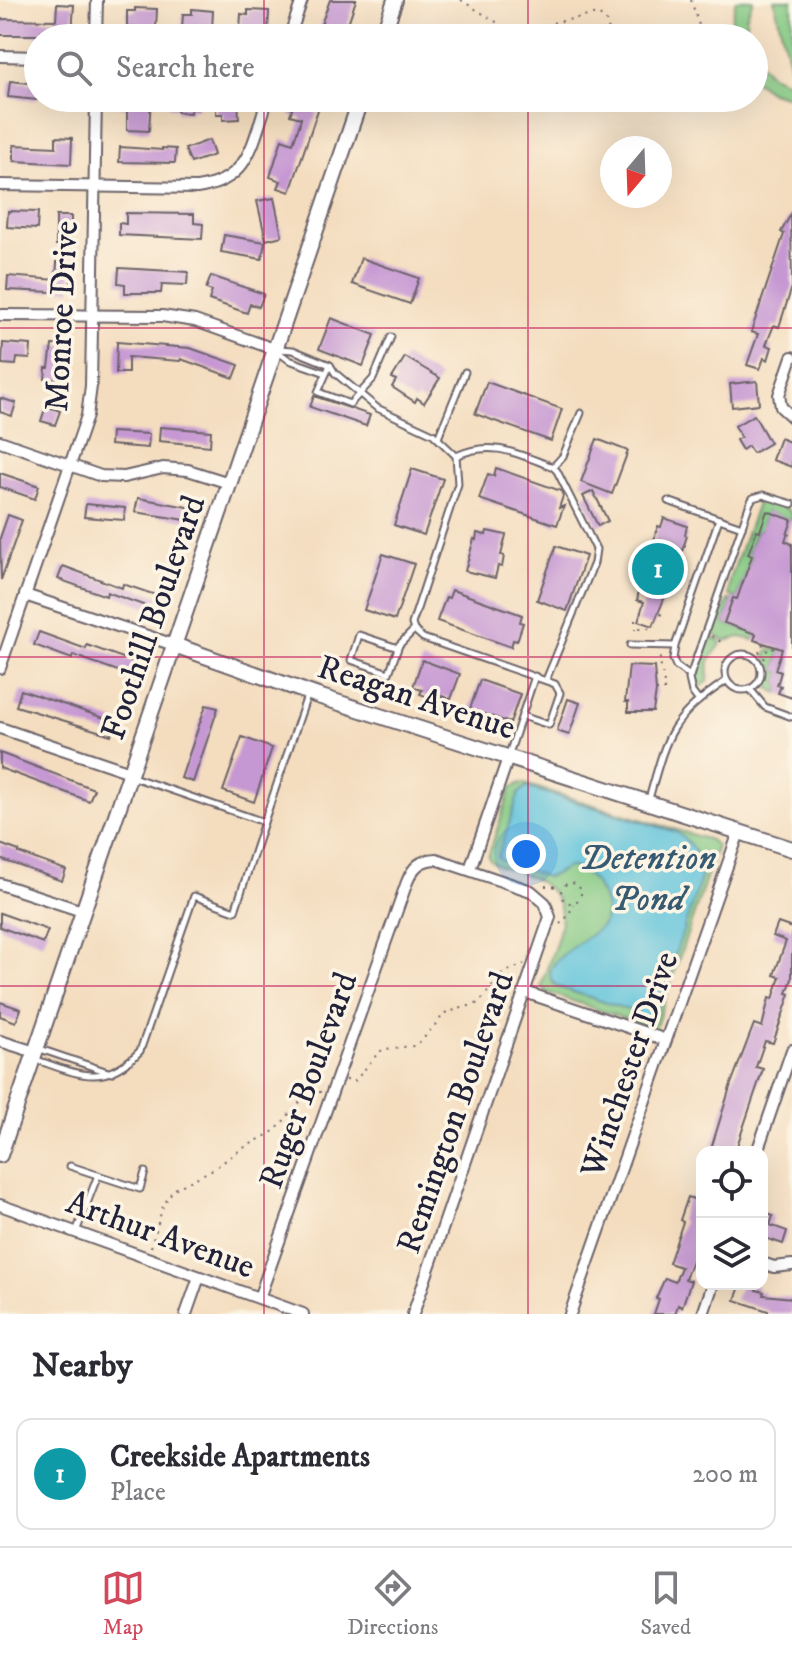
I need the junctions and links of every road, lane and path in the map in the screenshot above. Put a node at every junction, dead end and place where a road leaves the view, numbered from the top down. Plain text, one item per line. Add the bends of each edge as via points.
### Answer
1 (97, 0) edge
2 (302, 0) edge
3 (395, 0) edge
4 (461, 0) edge
5 (691, 0) edge
6 (96, 24) edge
7 (294, 24) edge
8 (387, 24) edge
9 (497, 24) edge
10 (550, 24) edge
11 (607, 24) edge
12 (699, 24) edge
13 (0, 56) edge
14 (24, 57) edge
15 (96, 112) edge
16 (263, 112) edge
17 (356, 112) edge
18 (0, 185) edge
19 (94, 187) junction
20 (0, 315) edge
21 (92, 316) junction
22 (391, 337) dead end
23 (274, 349) junction
24 (792, 357) edge
25 (330, 365) junction
26 (465, 372) dead end
27 (326, 373) junction
28 (335, 373) junction
29 (360, 394) junction
30 (581, 413) dead end
31 (792, 417) edge
32 (438, 438) junction
33 (0, 441) edge
34 (456, 456) junction
35 (71, 466) junction
36 (553, 467) junction
37 (229, 483) junction
38 (668, 501) dead end
39 (790, 504) edge
40 (719, 519) junction
41 (742, 527) junction
42 (684, 545) dead end
43 (691, 548) dead end
44 (670, 585) dead end
45 (677, 588) dead end
46 (25, 595) junction
47 (660, 614) dead end
48 (667, 617) dead end
49 (635, 620) dead end
50 (642, 622) dead end
51 (635, 629) dead end
52 (640, 629) dead end
53 (414, 630) junction
54 (711, 636) dead end
55 (757, 641) dead end
56 (763, 643) junction
57 (724, 644) dead end
58 (174, 645) junction
59 (630, 645) dead end
60 (675, 646) junction
61 (771, 647) junction
62 (398, 648) junction
63 (788, 650) dead end
64 (660, 653) dead end
65 (759, 653) dead end
66 (764, 659) dead end
67 (0, 668) edge
68 (535, 676) junction
69 (690, 676) junction
70 (546, 680) junction
71 (726, 681) junction
72 (750, 689) junction
73 (656, 691) dead end
74 (308, 693) junction
75 (698, 700) junction
76 (522, 716) junction
77 (792, 717) edge
78 (0, 728) edge
79 (508, 758) junction
80 (130, 774) junction
81 (648, 801) junction
82 (264, 822) junction
83 (739, 832) junction
84 (792, 849) edge
85 (470, 869) junction
86 (0, 884) edge
87 (545, 886) dead end
88 (562, 887) junction
89 (573, 902) junction
90 (82, 911) junction
91 (553, 926) junction
92 (536, 960) junction
93 (525, 992) junction
94 (666, 1040) junction
95 (0, 1041) edge
96 (34, 1053) junction
97 (791, 1057) edge
98 (111, 1073) junction
99 (337, 1077) junction
100 (331, 1094) junction
101 (759, 1146) edge
102 (0, 1155) edge
103 (70, 1166) dead end
104 (145, 1172) dead end
105 (98, 1175) junction
106 (0, 1205) edge
107 (76, 1233) junction
108 (148, 1258) junction
109 (768, 1265) edge
110 (792, 1265) edge
111 (199, 1277) junction
112 (711, 1290) edge
113 (259, 1298) junction
114 (186, 1314) edge
115 (303, 1314) edge
116 (413, 1314) edge
117 (570, 1314) edge
118 (703, 1314) edge

1 - 6 street
2 - 7 street
3 - 8 main road
4 - 9 path
5 - 12 path
10 - 11 path via 598,14
13 - 14 street
15 - 19 street, Monroe Drive
16 - 19 street via 250,151 231,178 216,185
17 - 23 main road, Foothill Boulevard
18 - 19 street
19 - 21 street, Monroe Drive
20 - 21 street
21 - 23 street via 195,321
21 - 35 street, Monroe Drive via 87,416
22 - 29 lane via 373,379
23 - 25 lane via 293,350
23 - 27 lane
23 - 37 main road, Foothill Boulevard
24 - 31 street via 779,395 781,407
25 - 27 lane
25 - 28 lane
26 - 32 lane
27 - 28 lane
27 - 29 lane via 318,392 350,404
28 - 29 lane
29 - 32 lane
30 - 36 lane
32 - 34 lane
33 - 35 street
34 - 36 lane via 472,448 495,448
34 - 53 lane via 458,484 413,618
35 - 37 street via 124,477 163,468 188,470
35 - 46 street, Monroe Drive
36 - 70 lane via 596,549
37 - 58 main road, Foothill Boulevard
38 - 40 lane
39 - 41 lane via 763,495 753,498
40 - 41 lane
40 - 60 lane
41 - 69 lane
42 - 43 path
44 - 45 path
46 - 58 street, Reagan Avenue
46 - 67 street, Monroe Drive
47 - 48 path
49 - 51 path
50 - 52 path
53 - 62 lane
53 - 68 lane via 423,638
54 - 57 path
55 - 56 path
56 - 61 path
56 - 65 path
58 - 74 main road, Reagan Avenue
58 - 80 main road, Foothill Boulevard
59 - 60 lane
60 - 69 lane via 676,666
61 - 63 path
61 - 66 path
62 - 62 lane via 389,673 351,660 359,635
64 - 73 path via 664,691
68 - 70 lane
68 - 76 lane
69 - 75 lane
70 - 76 lane via 560,693 549,725
71 - 72 lane via 735,689
71 - 72 lane via 731,658 749,655 759,663 761,674
71 - 75 lane
72 - 77 lane via 765,707
74 - 79 main road, Reagan Avenue
74 - 82 lane
75 - 81 lane via 671,731
76 - 79 lane
78 - 80 street
79 - 81 main road, Reagan Avenue
79 - 85 street
80 - 82 lane
80 - 90 main road, Foothill Boulevard
81 - 83 main road, Reagan Avenue
82 - 98 lane via 235,911 194,896 140,1051
83 - 84 main road, Reagan Avenue
83 - 94 street, Winchester Drive
85 - 91 street via 540,897
85 - 99 street, Ruger Boulevard via 428,860 415,867
86 - 90 street
87 - 88 path
88 - 89 path via 562,898
88 - 89 path via 570,882 579,887 580,897
89 - 91 path via 569,915
90 - 96 main road, Foothill Boulevard
91 - 92 street, Remington Boulevard
92 - 93 street, Remington Boulevard
92 - 99 path via 501,974 479,1003 445,1013 414,1046 384,1049 355,1081
93 - 94 street
93 - 116 street, Remington Boulevard
94 - 117 street, Winchester Drive
95 - 96 street
96 - 98 lane
96 - 98 lane via 85,1076
96 - 102 main road, Foothill Boulevard
97 - 101 street
99 - 100 street, Ruger Boulevard
100 - 108 path via 320,1090 304,1097 276,1130 173,1190
100 - 113 street, Ruger Boulevard
103 - 105 lane
104 - 105 lane via 140,1189
105 - 107 lane
106 - 107 street, Arthur Avenue
107 - 108 street, Arthur Avenue
108 - 111 street, Arthur Avenue
109 - 110 street
111 - 113 street, Arthur Avenue
111 - 114 street
112 - 118 street
113 - 115 street, Arthur Avenue

